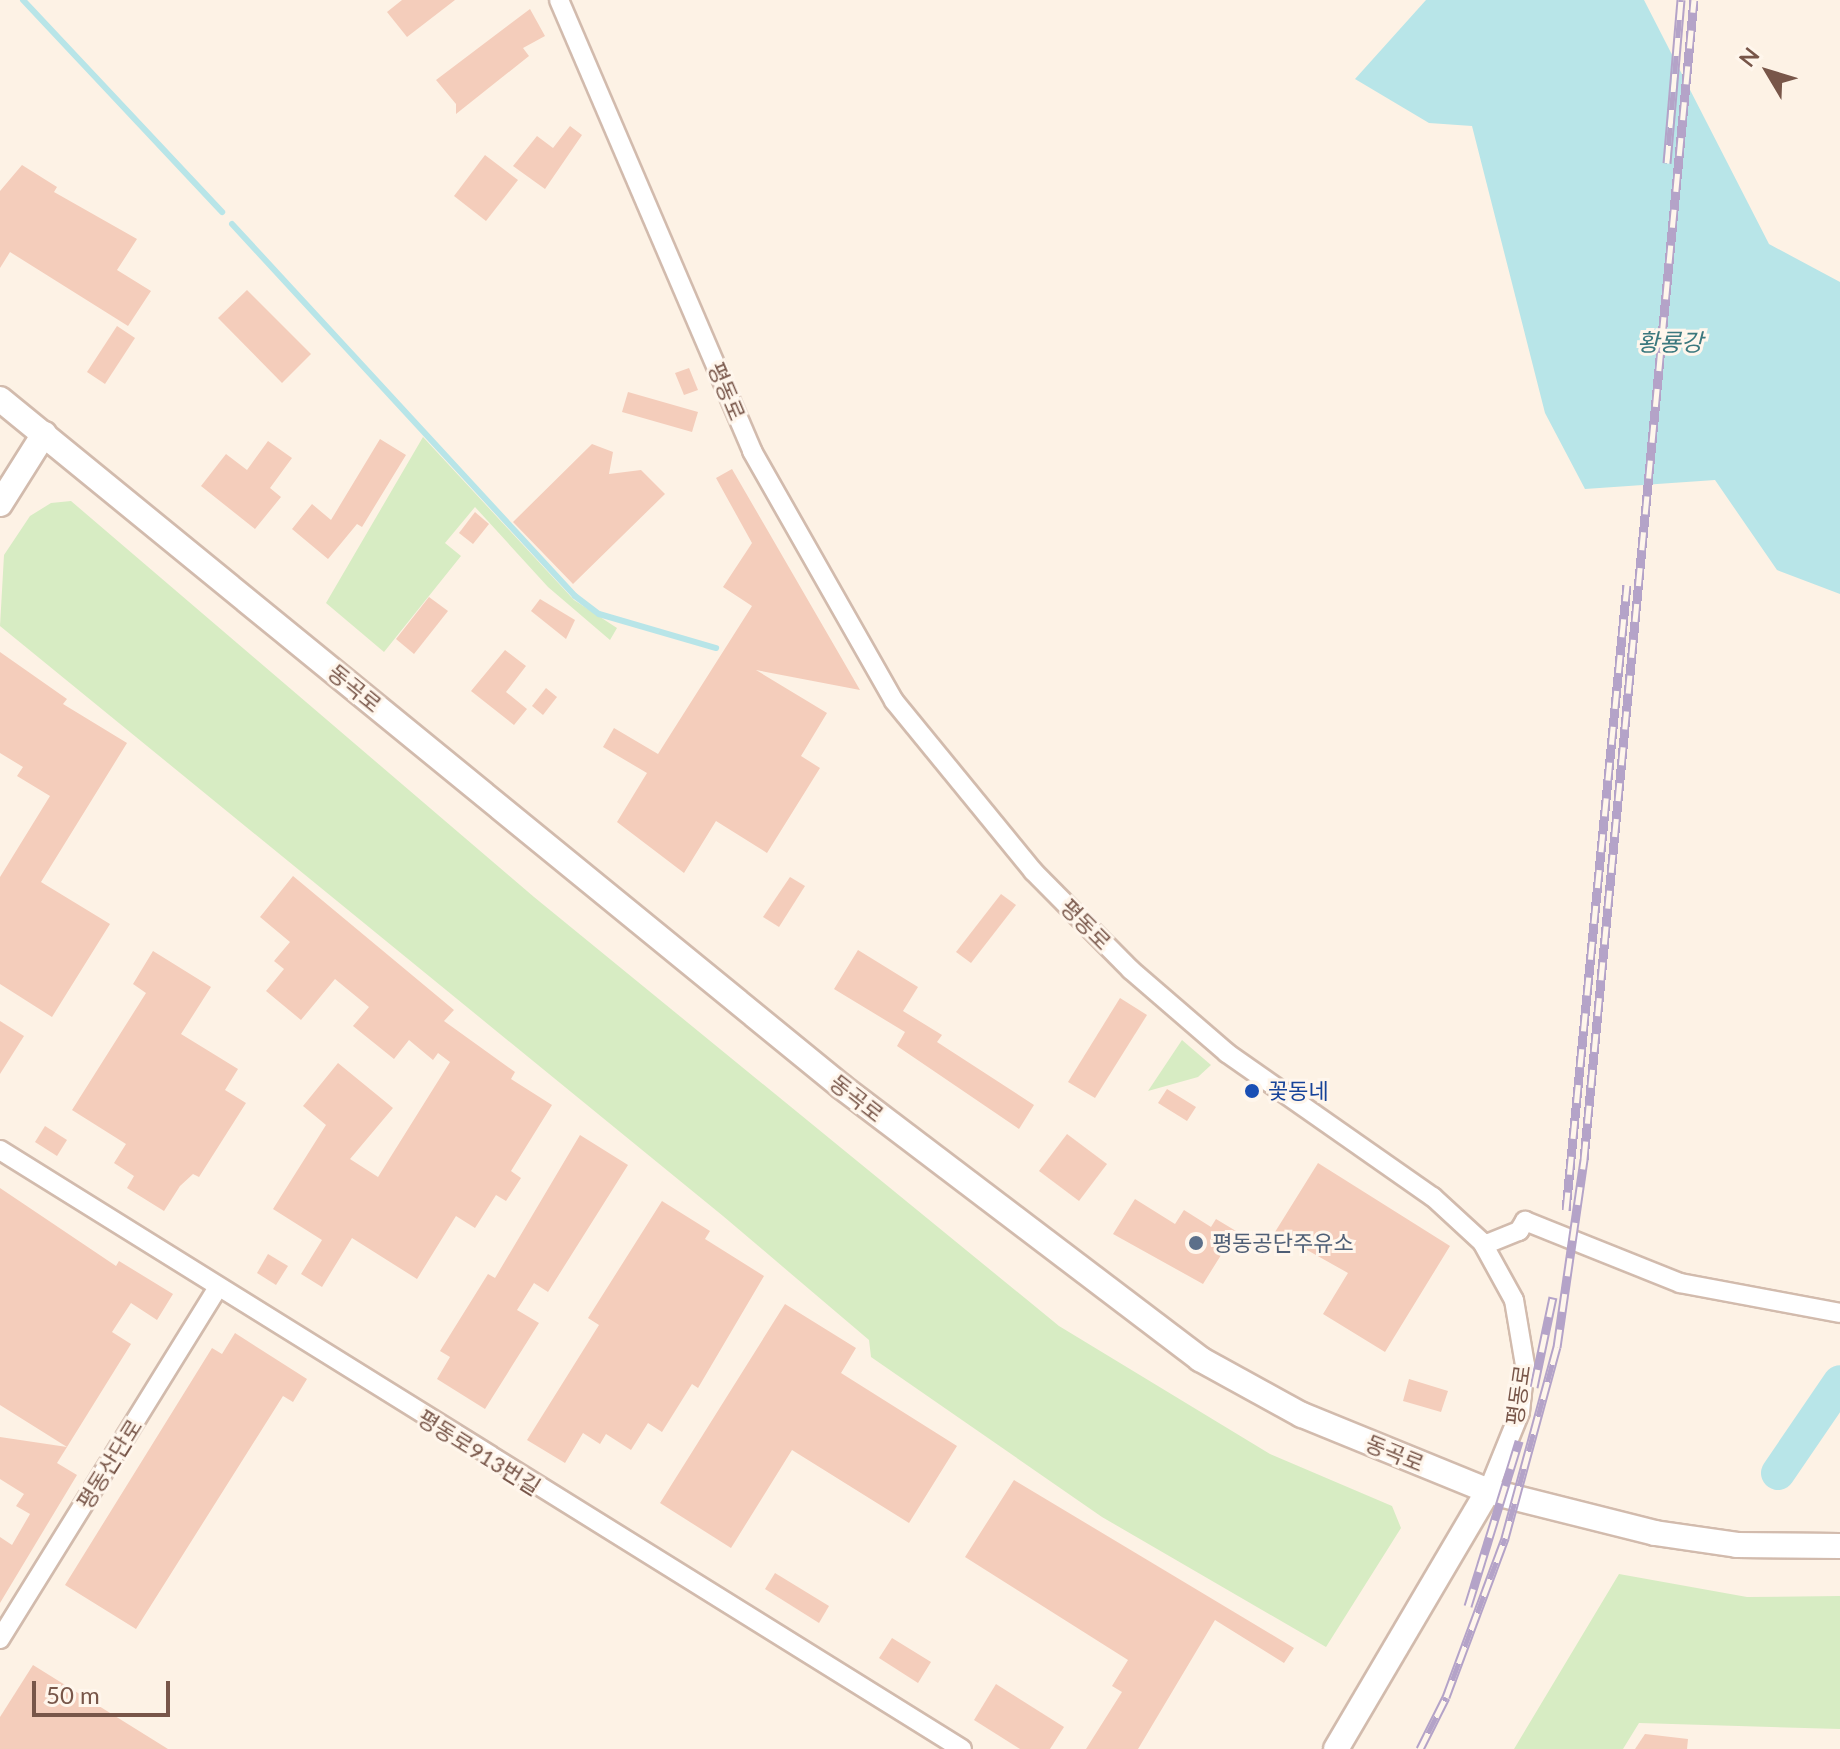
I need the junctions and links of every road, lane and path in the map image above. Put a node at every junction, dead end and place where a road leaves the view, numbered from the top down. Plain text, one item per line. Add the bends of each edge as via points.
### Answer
1 (559, 0) edge
2 (0, 399) edge
3 (44, 434) junction
4 (0, 504) edge
5 (0, 1150) edge
6 (1484, 1245) junction
7 (217, 1289) junction
8 (1840, 1313) edge
9 (1488, 1491) junction
10 (1840, 1546) edge
11 (0, 1639) edge
12 (962, 1749) edge
13 (1336, 1749) edge

1 - 6 street, 평동로 via 752,451 894,701 1033,871 1131,970 1227,1053 1433,1197
2 - 3 main road, 동곡로
3 - 4 main road
3 - 9 main road, 동곡로 via 842,1087 1119,1302 1200,1359 1302,1415
5 - 7 street, 평동로913번길
6 - 8 street via 1519,1231 1525,1221 1680,1283
6 - 9 street, 평동로 via 1514,1300 1525,1365 1520,1412
7 - 11 street, 평동산단로
7 - 12 street, 평동로913번길
9 - 10 main road, 동곡로 via 1669,1535 1737,1545
9 - 13 main road, 평동로

